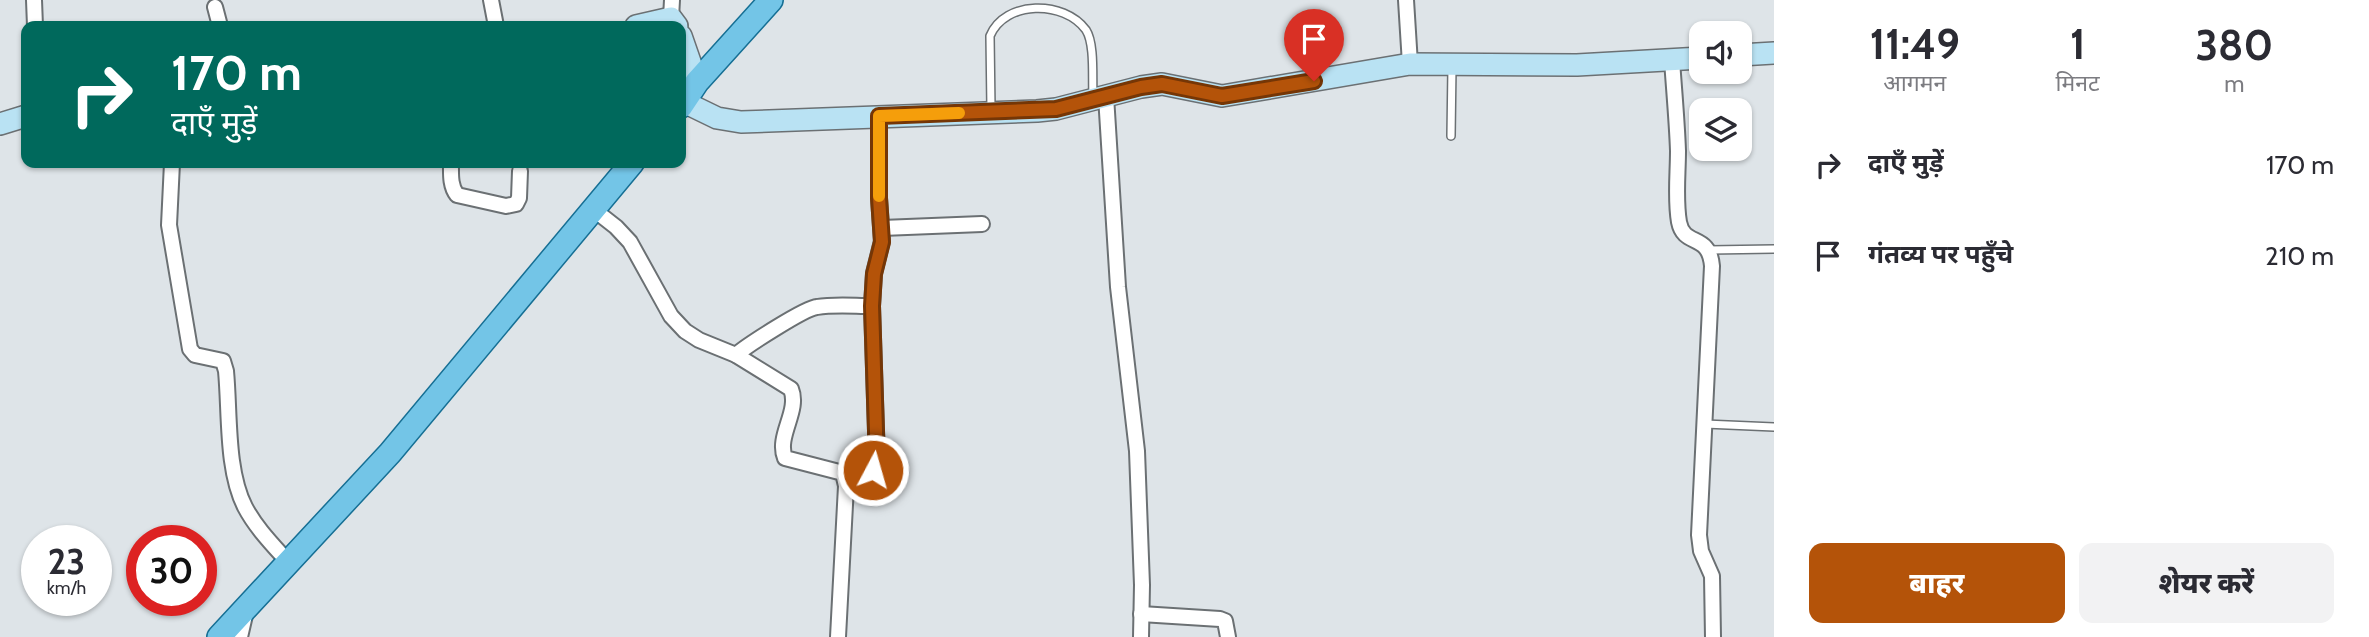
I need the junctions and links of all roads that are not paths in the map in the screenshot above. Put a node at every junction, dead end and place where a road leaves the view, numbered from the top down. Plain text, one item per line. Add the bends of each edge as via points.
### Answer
1 (34, 0) edge
2 (491, 0) edge
3 (771, 0) edge
4 (1406, 0) edge
5 (1030, 4) edge
6 (215, 7) dead end
7 (35, 21) edge
8 (219, 21) edge
9 (495, 21) edge
10 (686, 51) edge
11 (1774, 53) edge
12 (1752, 54) edge
13 (1689, 59) edge
14 (1672, 60) junction
15 (1452, 63) junction
16 (1410, 64) junction
17 (697, 82) junction
18 (1100, 97) junction
19 (686, 98) edge
20 (686, 106) edge
21 (991, 111) junction
22 (879, 116) junction
23 (21, 118) edge
24 (0, 124) edge
25 (1451, 136) dead end
26 (172, 168) edge
27 (450, 168) edge
28 (628, 168) edge
29 (520, 171) dead end
30 (593, 209) junction
31 (982, 224) dead end
32 (882, 228) junction
33 (1774, 249) edge
34 (1709, 250) junction
35 (872, 306) junction
36 (736, 355) junction
37 (1703, 424) junction
38 (1774, 427) edge
39 (843, 473) junction
40 (289, 563) junction
41 (246, 610) junction
42 (1141, 614) junction
43 (219, 637) edge
44 (240, 637) edge
45 (838, 637) edge
46 (1141, 637) edge
47 (1228, 637) edge
48 (1713, 637) edge

1 - 7 street
2 - 9 street
3 - 17 main road
4 - 16 street
5 - 18 lane via 1062,12 1088,32
5 - 21 lane via 994,26 990,36
6 - 8 street
10 - 17 street
11 - 12 street
13 - 14 street
14 - 15 street via 1577,65
14 - 34 street via 1679,220 1687,236
15 - 16 street
15 - 25 lane
16 - 18 street via 1242,94 1222,96 1162,84
17 - 19 main road
18 - 21 street via 1056,109
18 - 42 street via 1136,451
20 - 22 street via 741,122
21 - 22 street
22 - 32 street
23 - 24 street
26 - 40 street via 169,225 190,349 195,355 223,361 237,486 256,525
27 - 29 street via 457,195 506,206 516,204 519,198
28 - 30 main road
30 - 36 street via 630,242 671,316 685,331
30 - 40 main road via 390,453
31 - 32 street
32 - 35 street
33 - 34 lane
34 - 37 street via 1712,266
35 - 36 street via 807,309
35 - 39 street via 877,462 873,470
36 - 39 street via 791,388 785,458
37 - 38 lane
37 - 48 street via 1699,535 1712,576
39 - 45 street
40 - 41 main road
41 - 43 main road
41 - 44 street
42 - 46 street
42 - 47 street via 1225,621

